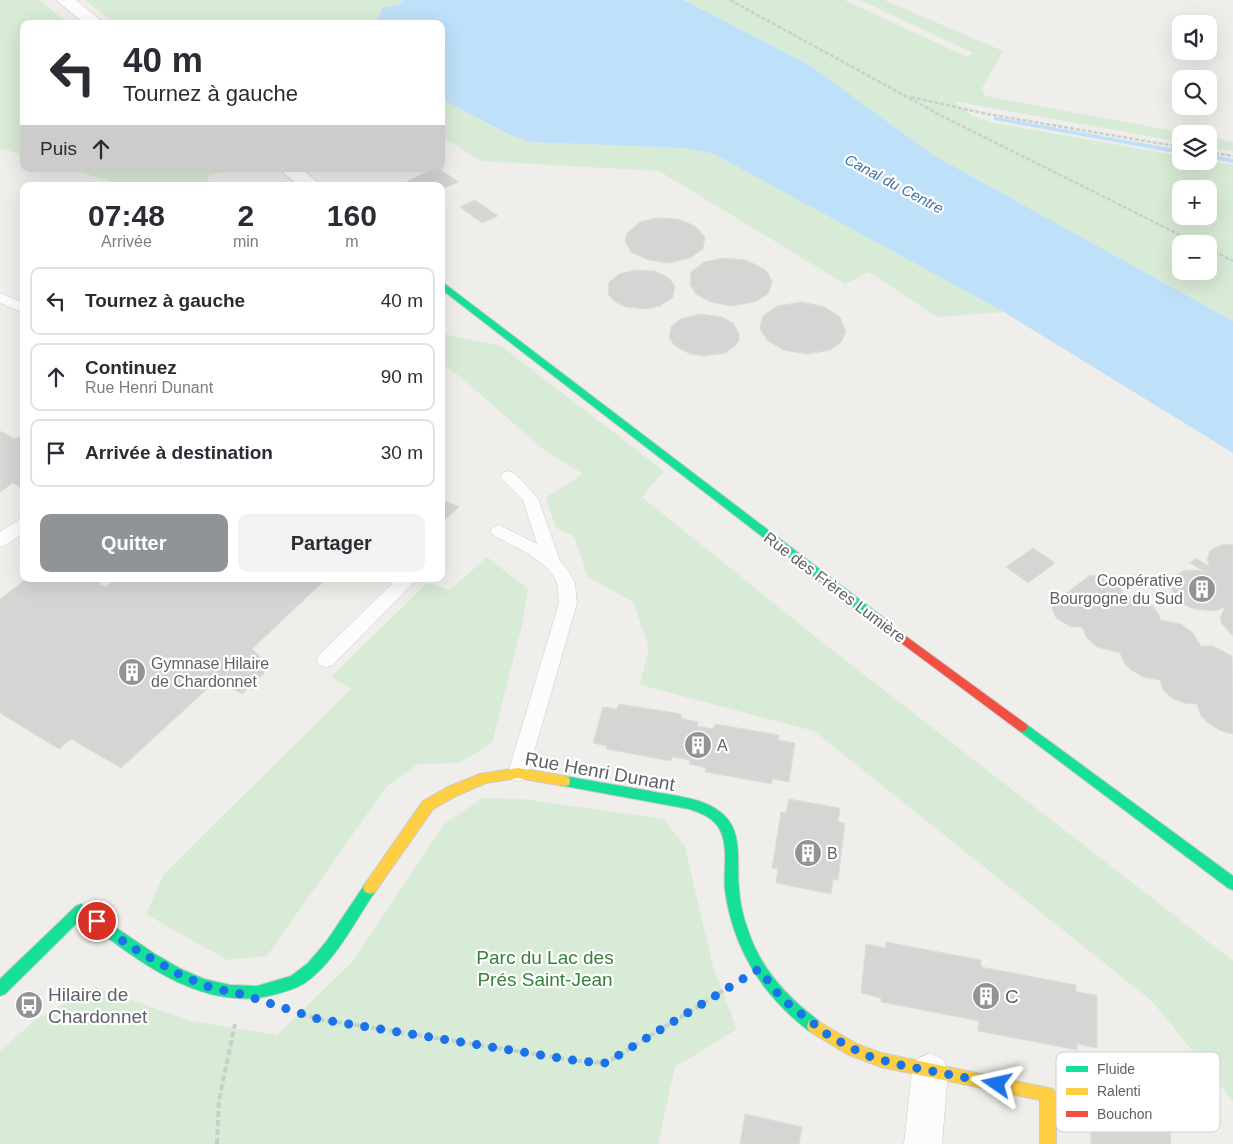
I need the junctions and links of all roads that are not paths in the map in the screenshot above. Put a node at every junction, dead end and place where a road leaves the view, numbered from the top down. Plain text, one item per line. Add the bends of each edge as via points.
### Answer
1 (65, 0) edge
2 (91, 20) edge
3 (293, 172) edge
4 (307, 182) edge
5 (445, 287) edge
6 (0, 297) edge
7 (20, 307) edge
8 (508, 476) dead end
9 (20, 527) edge
10 (499, 531) dead end
11 (0, 541) edge
12 (553, 564) junction
13 (405, 582) edge
14 (326, 660) dead end
15 (518, 772) junction
16 (1233, 884) edge
17 (0, 989) edge
18 (930, 1071) junction
19 (923, 1144) edge
20 (1048, 1144) edge

1 - 2 street
3 - 4 street
5 - 16 street, Rue des Frères Lumière via 898,635
6 - 7 lane
8 - 12 lane via 530,498
9 - 11 lane
10 - 12 lane via 532,548
12 - 15 lane via 566,581 568,603
13 - 14 lane
15 - 17 street, Rue Henri Dunant via 485,778 453,790 428,805 321,959 302,977 278,989 241,994 212,988 182,976 128,945 81,910
15 - 18 street, Rue Henri Dunant via 689,804 710,811 723,822 731,846 732,888 746,946 782,999 842,1044 865,1055
18 - 19 street
18 - 20 street, Rue Henri Dunant via 1048,1094

